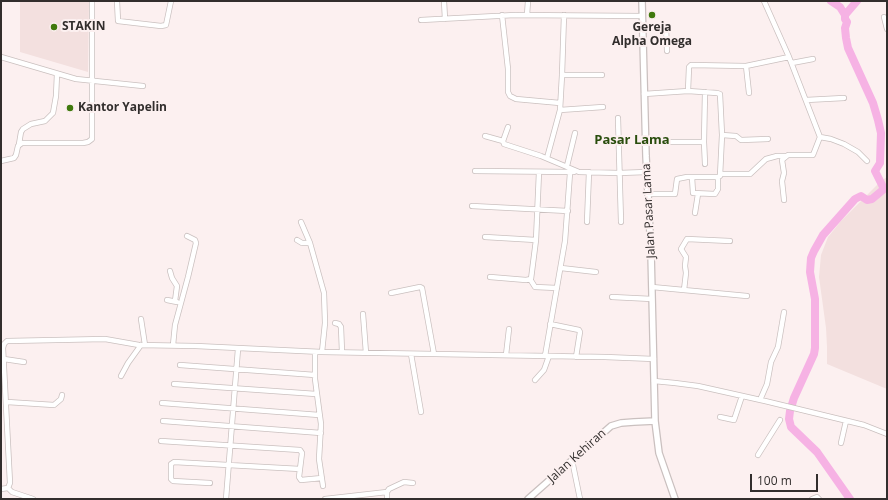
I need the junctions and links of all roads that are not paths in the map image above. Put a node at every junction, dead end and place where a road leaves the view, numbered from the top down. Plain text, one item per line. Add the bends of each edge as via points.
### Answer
1 (92, 1) edge
2 (117, 1) edge
3 (171, 1) edge
4 (444, 1) edge
5 (528, 1) edge
6 (642, 1) edge
7 (764, 1) edge
8 (502, 15) junction
9 (526, 15) junction
10 (564, 15) junction
11 (642, 16) junction
12 (884, 17) dead end
13 (445, 19) junction
14 (421, 20) dead end
15 (642, 28) junction
16 (887, 29) edge
17 (667, 51) dead end
18 (1, 57) edge
19 (789, 57) junction
20 (813, 59) dead end
21 (792, 63) junction
22 (746, 66) junction
23 (57, 74) junction
24 (562, 75) junction
25 (602, 75) dead end
26 (92, 81) junction
27 (143, 86) dead end
28 (688, 91) junction
29 (705, 92) junction
30 (749, 93) dead end
31 (644, 94) junction
32 (844, 98) dead end
33 (806, 100) junction
34 (560, 103) junction
35 (603, 108) dead end
36 (560, 110) junction
37 (618, 118) dead end
38 (508, 126) dead end
39 (575, 133) dead end
40 (485, 136) dead end
41 (722, 136) junction
42 (820, 137) junction
43 (768, 139) dead end
44 (503, 141) junction
45 (646, 142) junction
46 (704, 142) junction
47 (19, 144) junction
48 (786, 156) junction
49 (547, 158) junction
50 (1, 161) edge
51 (867, 161) dead end
52 (705, 164) dead end
53 (567, 166) junction
54 (475, 170) dead end
55 (540, 172) junction
56 (579, 172) junction
57 (589, 172) junction
58 (647, 172) junction
59 (570, 173) junction
60 (619, 173) junction
61 (719, 175) junction
62 (692, 177) junction
63 (649, 194) junction
64 (698, 194) junction
65 (784, 200) dead end
66 (472, 206) dead end
67 (537, 210) junction
68 (568, 211) junction
69 (695, 213) dead end
70 (301, 222) dead end
71 (587, 222) dead end
72 (621, 222) dead end
73 (188, 236) dead end
74 (485, 237) dead end
75 (297, 240) dead end
76 (536, 240) junction
77 (730, 241) dead end
78 (310, 243) junction
79 (561, 268) junction
80 (170, 271) dead end
81 (596, 272) dead end
82 (490, 277) dead end
83 (530, 279) junction
84 (652, 287) junction
85 (557, 288) junction
86 (684, 290) junction
87 (390, 293) dead end
88 (747, 296) dead end
89 (612, 297) dead end
90 (652, 299) junction
91 (167, 300) dead end
92 (175, 302) junction
93 (181, 303) junction
94 (784, 312) dead end
95 (363, 314) dead end
96 (141, 319) dead end
97 (335, 323) dead end
98 (550, 324) junction
99 (509, 329) dead end
100 (173, 342) junction
101 (141, 343) junction
102 (238, 349) junction
103 (322, 349) junction
104 (342, 350) junction
105 (366, 350) junction
106 (315, 352) junction
107 (412, 354) junction
108 (430, 354) junction
109 (506, 355) junction
110 (547, 356) junction
111 (576, 357) junction
112 (4, 359) junction
113 (654, 359) junction
114 (24, 362) dead end
115 (180, 365) dead end
116 (237, 368) junction
117 (314, 375) junction
118 (121, 376) dead end
119 (535, 380) dead end
120 (654, 381) junction
121 (174, 384) dead end
122 (234, 388) junction
123 (316, 394) junction
124 (62, 395) dead end
125 (742, 396) junction
126 (760, 400) junction
127 (7, 402) junction
128 (162, 403) dead end
129 (233, 408) junction
130 (421, 412) dead end
131 (319, 414) junction
132 (720, 417) dead end
133 (780, 420) dead end
134 (163, 421) dead end
135 (655, 421) junction
136 (846, 421) junction
137 (231, 427) junction
138 (321, 433) junction
139 (887, 434) edge
140 (161, 441) dead end
141 (841, 443) dead end
142 (230, 446) junction
143 (758, 455) dead end
144 (572, 460) junction
145 (228, 466) junction
146 (300, 469) junction
147 (322, 478) junction
148 (210, 483) dead end
149 (412, 483) dead end
150 (323, 486) dead end
151 (8, 488) junction
152 (1, 489) edge
153 (387, 492) junction
154 (369, 496) edge
155 (33, 499) edge
156 (226, 499) edge
157 (325, 499) edge
158 (387, 499) edge
159 (528, 499) edge
160 (580, 499) edge
161 (675, 499) edge
162 (812, 499) edge
163 (819, 499) edge

1 - 26 street
2 - 3 street via 118,21 161,26 166,25
4 - 13 street
5 - 9 street
6 - 11 street, Jalan Pasar Lama
7 - 19 street
8 - 9 street
8 - 13 street
8 - 34 street via 510,96 516,99
9 - 10 street
10 - 11 street
10 - 24 street
11 - 15 street, Jalan Pasar Lama
12 - 16 street
13 - 14 street
15 - 17 street via 666,27
15 - 31 street, Jalan Pasar Lama
18 - 23 street
19 - 21 street
19 - 22 street
20 - 21 street
21 - 33 street
22 - 28 street via 690,64
22 - 30 street
23 - 26 street
23 - 47 street via 53,113 45,121 23,129
24 - 25 street
24 - 34 street
26 - 27 street
26 - 47 street via 91,141
28 - 29 street
28 - 31 street
29 - 41 street via 720,94
29 - 46 street
31 - 45 street, Jalan Pasar Lama
32 - 33 street
33 - 42 street
34 - 36 street
35 - 36 street
36 - 49 street
37 - 60 street
38 - 44 street
39 - 53 street
40 - 44 street
41 - 43 street via 736,136 741,140
41 - 61 street
42 - 48 street via 813,155
42 - 51 street via 844,144
44 - 49 street via 504,144
45 - 46 street
45 - 58 street, Jalan Pasar Lama
46 - 52 street
47 - 50 street via 14,158
48 - 61 street via 766,159 750,174
48 - 65 street via 782,162
49 - 53 street
53 - 56 street
54 - 55 street
55 - 59 street
55 - 67 street
56 - 57 street
56 - 59 street
57 - 60 street
57 - 71 street
58 - 60 street
58 - 63 street, Jalan Pasar Lama
59 - 68 street
60 - 72 street
61 - 62 street
61 - 64 street via 716,193
62 - 63 street via 677,179 675,194
62 - 64 street via 692,192
63 - 84 street, Jalan Pasar Lama
64 - 69 street
66 - 67 street
67 - 68 street
67 - 76 street
68 - 79 street
70 - 78 street
73 - 93 street via 196,243
74 - 76 street
75 - 78 street
76 - 83 street
77 - 86 street via 690,238 685,241 681,249 686,257
78 - 103 street via 324,293 325,322
79 - 81 street
79 - 85 street
80 - 92 street via 178,287
82 - 83 street
83 - 85 street via 535,287
84 - 86 street
84 - 90 street, Jalan Pasar Lama
85 - 98 street
86 - 88 street
87 - 108 street via 418,287 423,289
89 - 90 street
90 - 113 street, Jalan Pasar Lama
91 - 92 street
92 - 93 street
93 - 100 street
94 - 126 street via 778,347
95 - 105 street
96 - 101 street
97 - 104 street via 341,327
98 - 110 street
98 - 111 street via 579,330
99 - 109 street
100 - 101 street
100 - 102 street
101 - 112 street via 105,339 7,341 3,345
101 - 118 street
102 - 106 street
102 - 116 street
103 - 104 street
103 - 106 street
104 - 105 street
105 - 107 street
106 - 117 street
107 - 108 street
107 - 130 street
108 - 109 street
109 - 110 street
110 - 111 street
110 - 119 street via 544,370
111 - 113 street
112 - 114 street
112 - 127 street
113 - 120 street, Jalan Pasar Lama
115 - 116 street
116 - 117 street
116 - 122 street
117 - 123 street
120 - 125 street via 675,382
120 - 135 street, Jalan Pasar Lama
121 - 122 street
122 - 123 street
122 - 129 street
123 - 131 street
124 - 127 street via 54,405
125 - 126 street
125 - 132 street via 734,420
126 - 136 street
127 - 151 street via 10,483
128 - 129 street
129 - 131 street
129 - 137 street
131 - 138 street
133 - 143 street
134 - 137 street
135 - 144 street, Jalan Kehiran via 611,426
135 - 161 street, Jalan Pasar Lama via 659,453
136 - 139 street
136 - 141 street
137 - 138 street
137 - 142 street
138 - 147 street via 318,453
140 - 142 street
142 - 145 street
142 - 146 street via 300,450
144 - 159 street, Jalan Kehiran
144 - 160 street
145 - 146 street
145 - 148 street via 174,462 171,464 173,482
145 - 156 street
146 - 147 street via 301,480
147 - 150 street
149 - 153 street via 404,482
151 - 152 street
151 - 155 street via 12,492
153 - 154 street
153 - 158 street
154 - 157 street
162 - 163 street via 816,496

